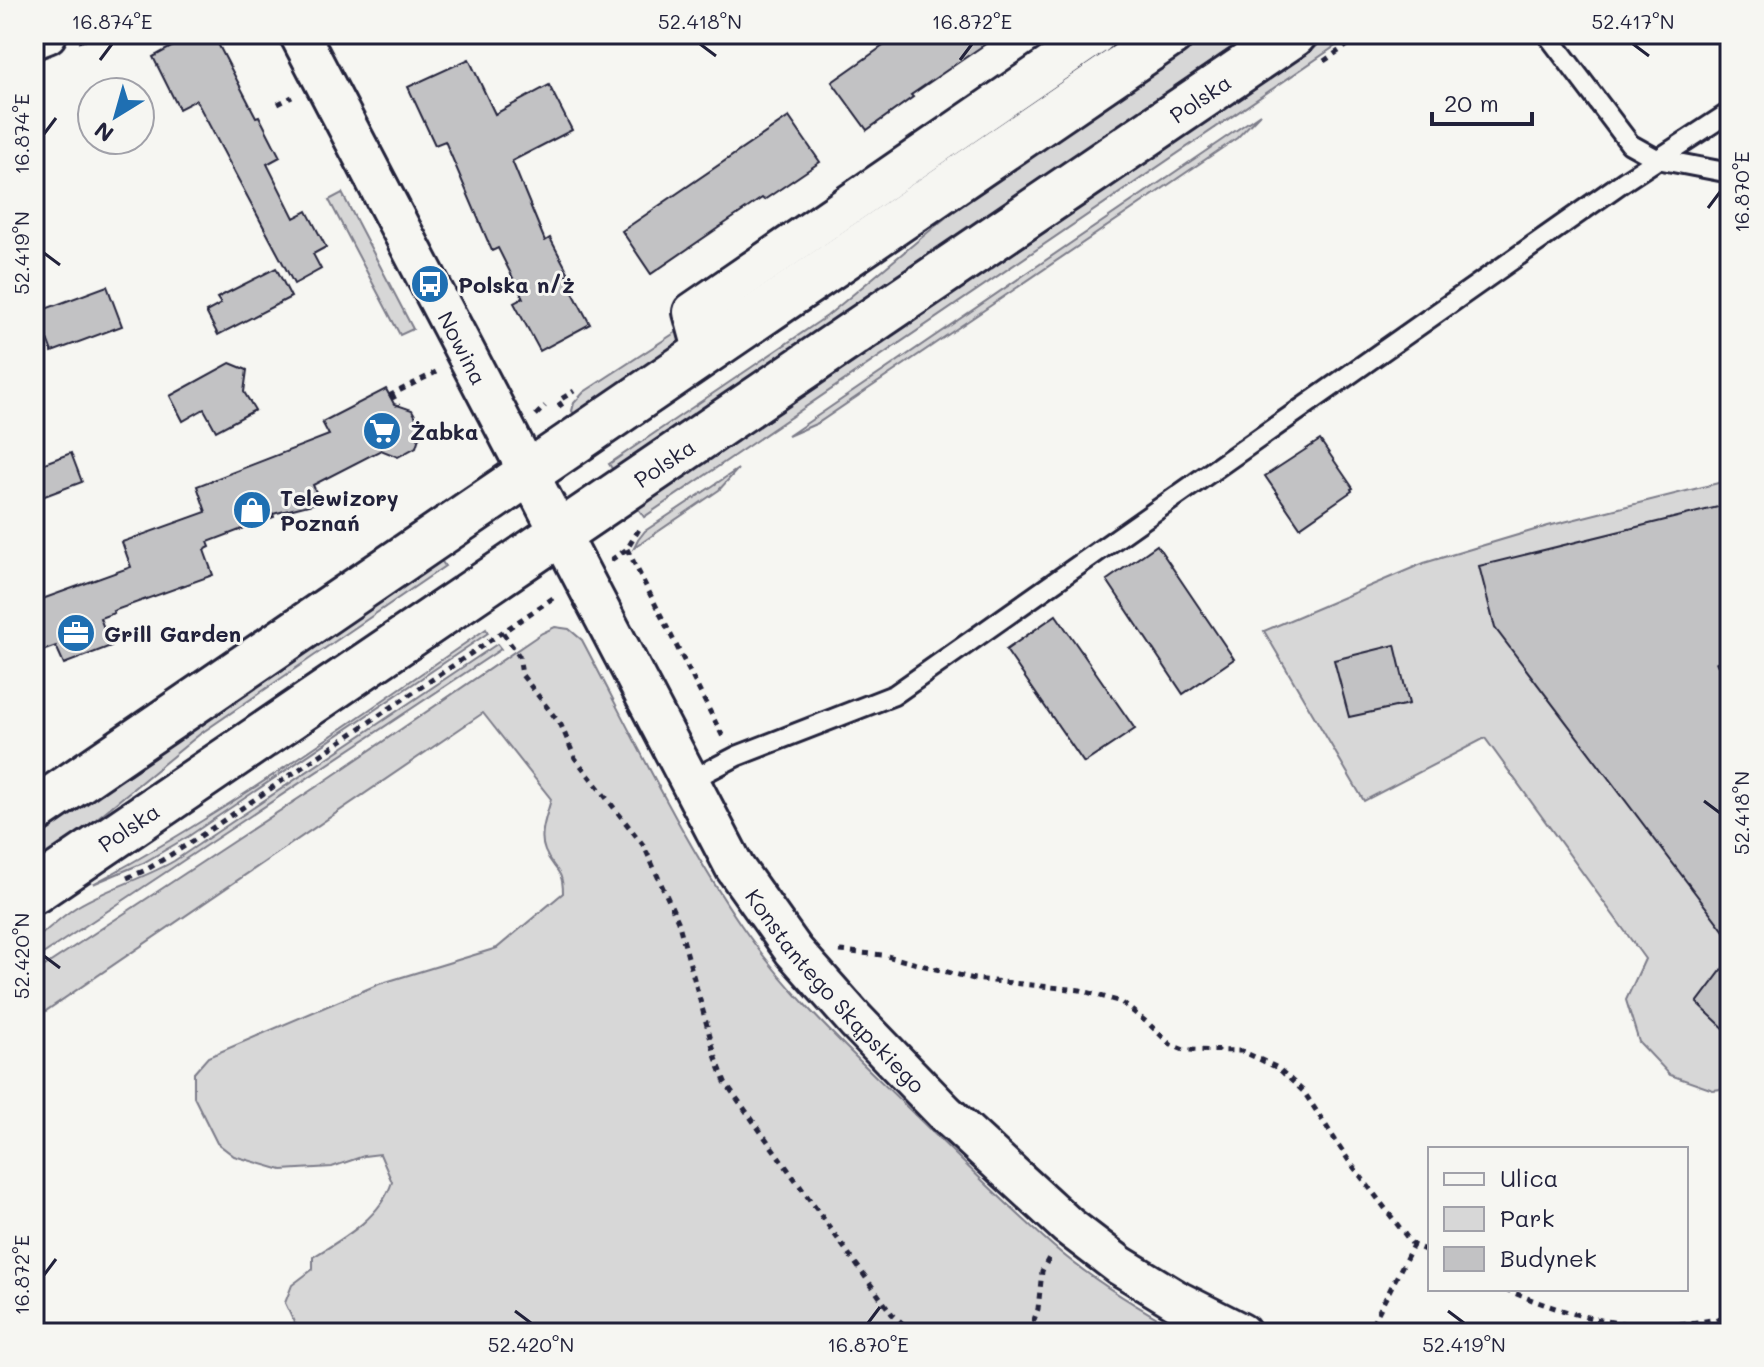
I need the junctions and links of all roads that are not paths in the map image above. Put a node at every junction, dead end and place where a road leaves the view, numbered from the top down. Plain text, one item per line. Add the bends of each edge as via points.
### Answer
1 (47, 34) edge
2 (299, 34) edge
3 (1097, 34) edge
4 (1171, 34) edge
5 (1294, 34) edge
6 (1547, 34) edge
7 (34, 39) edge
8 (1730, 112) edge
9 (1657, 159) junction
10 (1730, 173) edge
11 (694, 321) junction
12 (529, 473) junction
13 (560, 535) junction
14 (689, 781) junction
15 (34, 811) edge
16 (34, 891) edge
17 (1241, 1333) edge

1 - 7 street
2 - 12 street, Nowina
3 - 11 street
4 - 11 street
5 - 13 street, Polska
6 - 9 lane via 1630,144
8 - 9 lane
9 - 10 lane
9 - 14 lane via 894,695 737,756
11 - 12 street
12 - 13 street, Nowina
12 - 15 street
13 - 14 street, Konstantego Skąpskiego
13 - 16 street, Polska
14 - 17 street, Konstantego Skąpskiego via 735,868 794,951 945,1113 1068,1226 1119,1265

